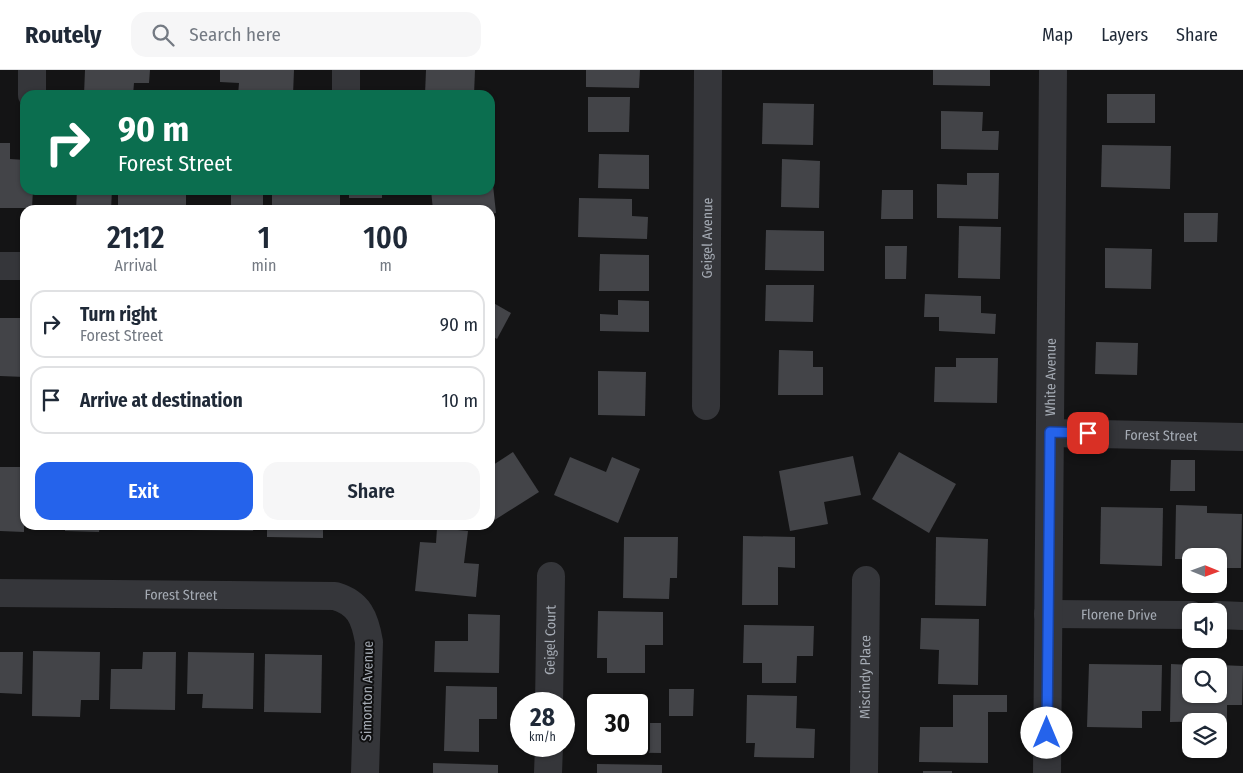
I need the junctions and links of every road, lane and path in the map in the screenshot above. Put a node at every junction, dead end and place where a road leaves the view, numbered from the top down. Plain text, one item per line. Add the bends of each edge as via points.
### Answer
1 (32, 70) edge
2 (708, 70) edge
3 (1053, 70) edge
4 (32, 90) edge
5 (0, 266) edge
6 (20, 266) edge
7 (706, 406) dead end
8 (1050, 432) junction
9 (1243, 437) edge
10 (551, 576) dead end
11 (866, 580) dead end
12 (0, 593) edge
13 (358, 611) joint
14 (1048, 614) junction
15 (1182, 615) edge
16 (1227, 615) edge
17 (1243, 616) edge
18 (549, 692) edge
19 (549, 757) edge
20 (365, 773) edge
21 (548, 773) edge
22 (864, 773) edge
23 (1047, 773) edge

1 - 4 street
2 - 7 street, Geigel Avenue
3 - 8 street, White Avenue
5 - 6 street
8 - 9 street, Forest Street
8 - 14 street, White Avenue
10 - 18 street, Geigel Court
11 - 22 street, Miscindy Place
12 - 13 street, Forest Street via 335,596 348,600
13 - 20 street, Simonton Avenue via 367,628 369,642
14 - 15 street, Florene Drive
14 - 23 street, White Avenue
16 - 17 street
19 - 21 street

